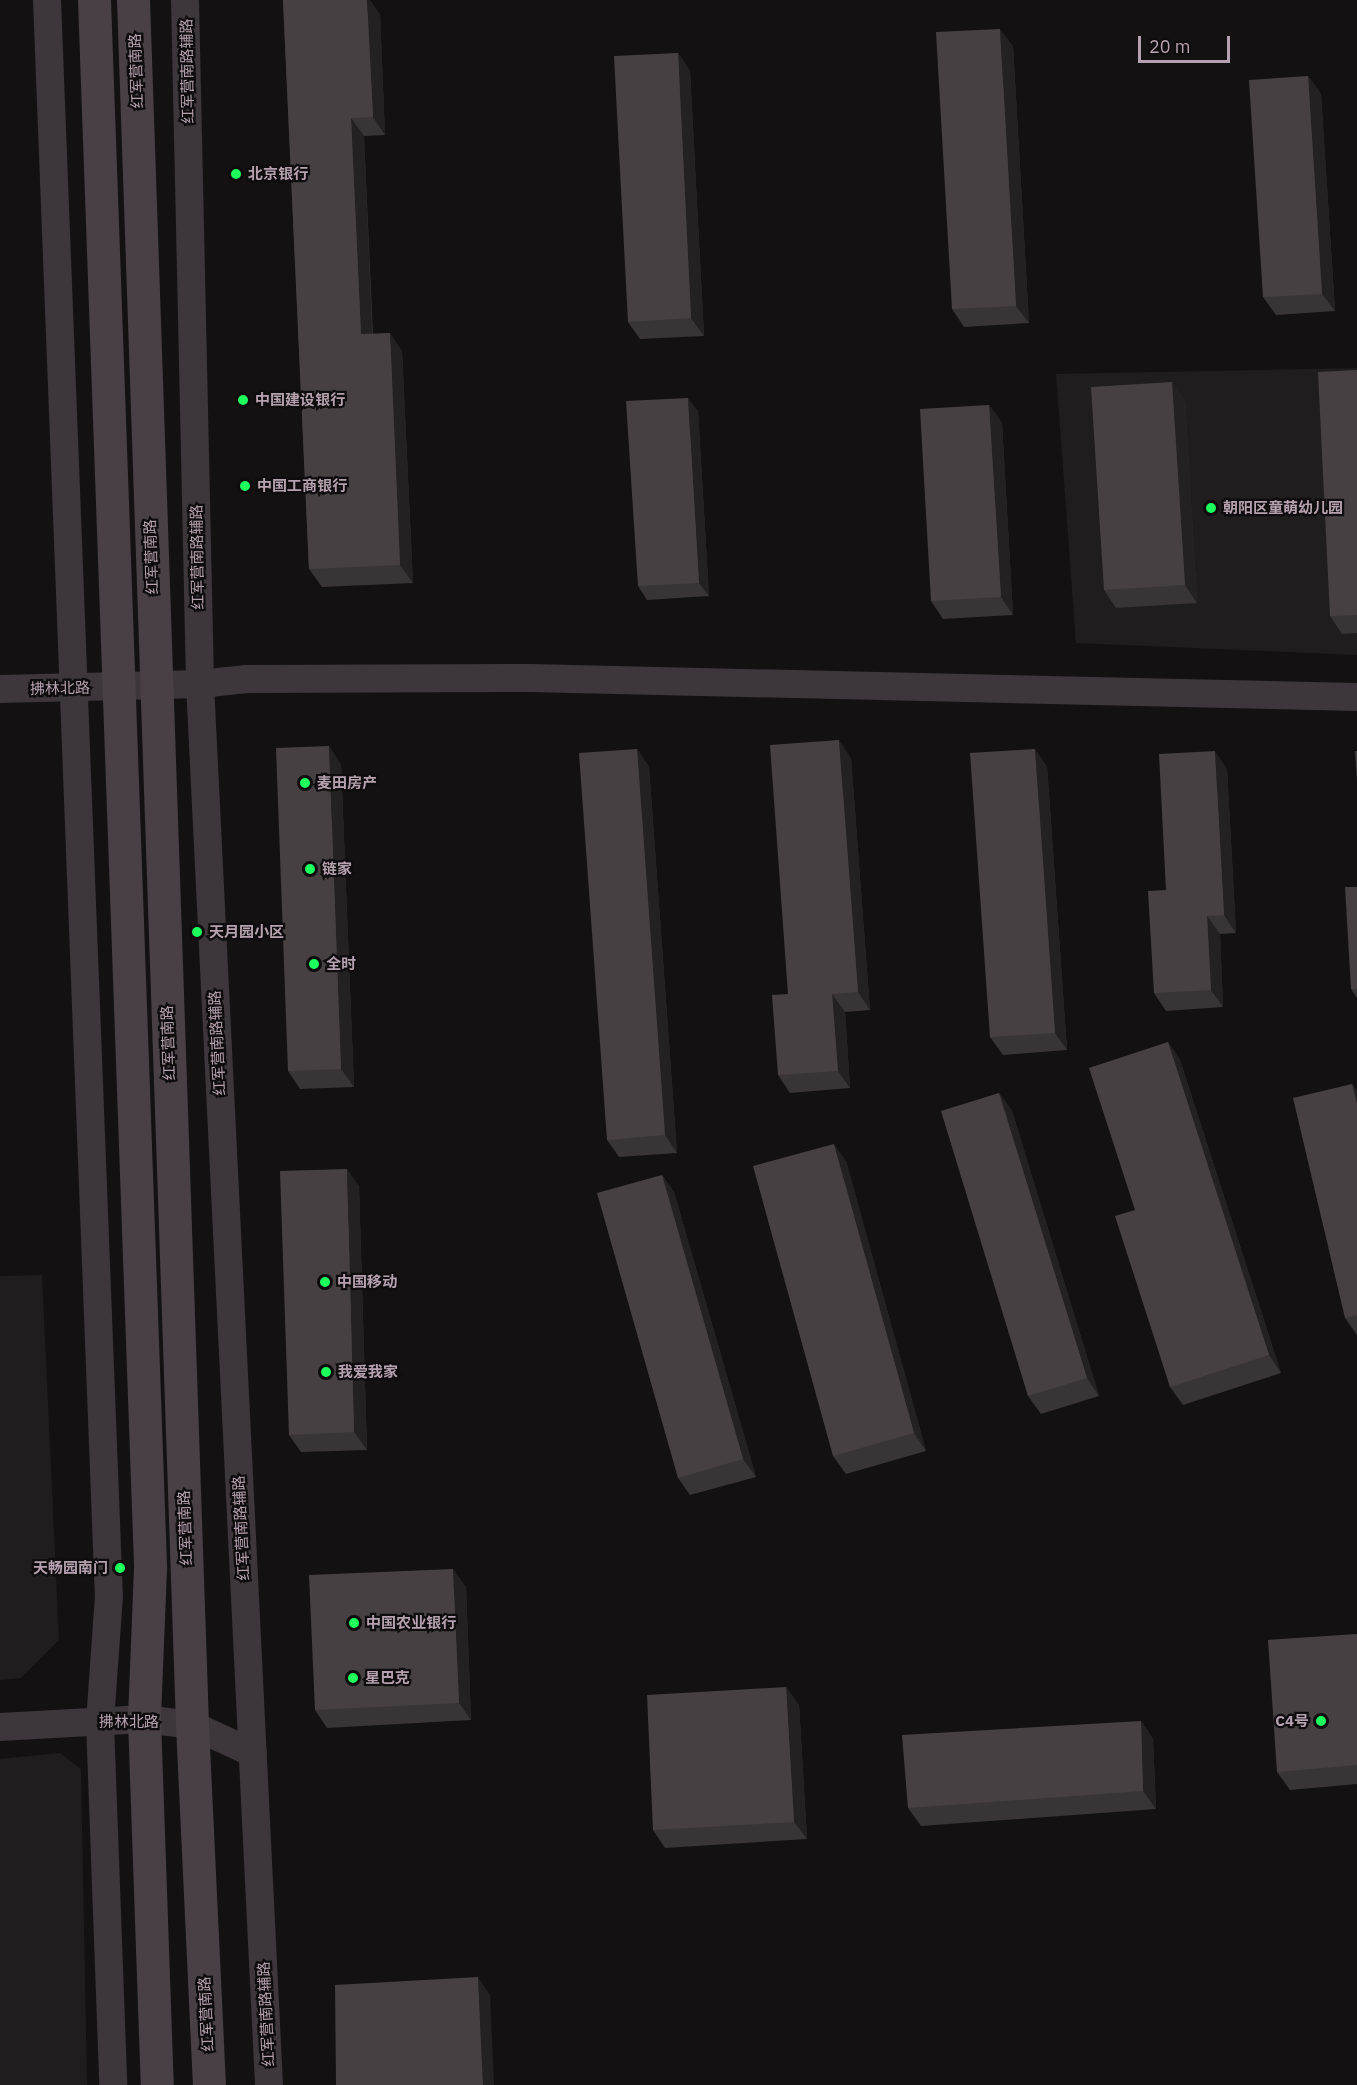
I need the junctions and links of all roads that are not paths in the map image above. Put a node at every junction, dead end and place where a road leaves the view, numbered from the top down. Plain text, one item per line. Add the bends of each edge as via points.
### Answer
1 (47, 0) edge
2 (94, 0) edge
3 (133, 0) edge
4 (185, 0) edge
5 (200, 684) junction
6 (155, 686) junction
7 (119, 687) junction
8 (72, 688) junction
9 (0, 689) edge
10 (1357, 697) edge
11 (144, 1719) junction
12 (100, 1722) junction
13 (192, 1725) junction
14 (0, 1728) edge
15 (253, 1753) junction
16 (113, 2085) edge
17 (157, 2085) edge
18 (209, 2085) edge
19 (269, 2085) edge

1 - 8 street
2 - 7 main road
3 - 6 main road, 红军营南路
4 - 5 street, 红军营南路辅路
5 - 6 street, 拂林北路
5 - 10 street, 拂林北路 via 247,679 530,678
5 - 15 street, 红军营南路辅路
6 - 7 street, 拂林北路
6 - 13 main road, 红军营南路
7 - 8 street, 拂林北路
7 - 11 main road via 150,1568
8 - 9 street, 拂林北路
8 - 12 street via 109,1596
11 - 12 street, 拂林北路
11 - 13 street, 拂林北路
11 - 17 main road
12 - 14 street, 拂林北路
12 - 16 street
13 - 15 street, 拂林北路
13 - 18 main road, 红军营南路
15 - 19 street, 红军营南路辅路

